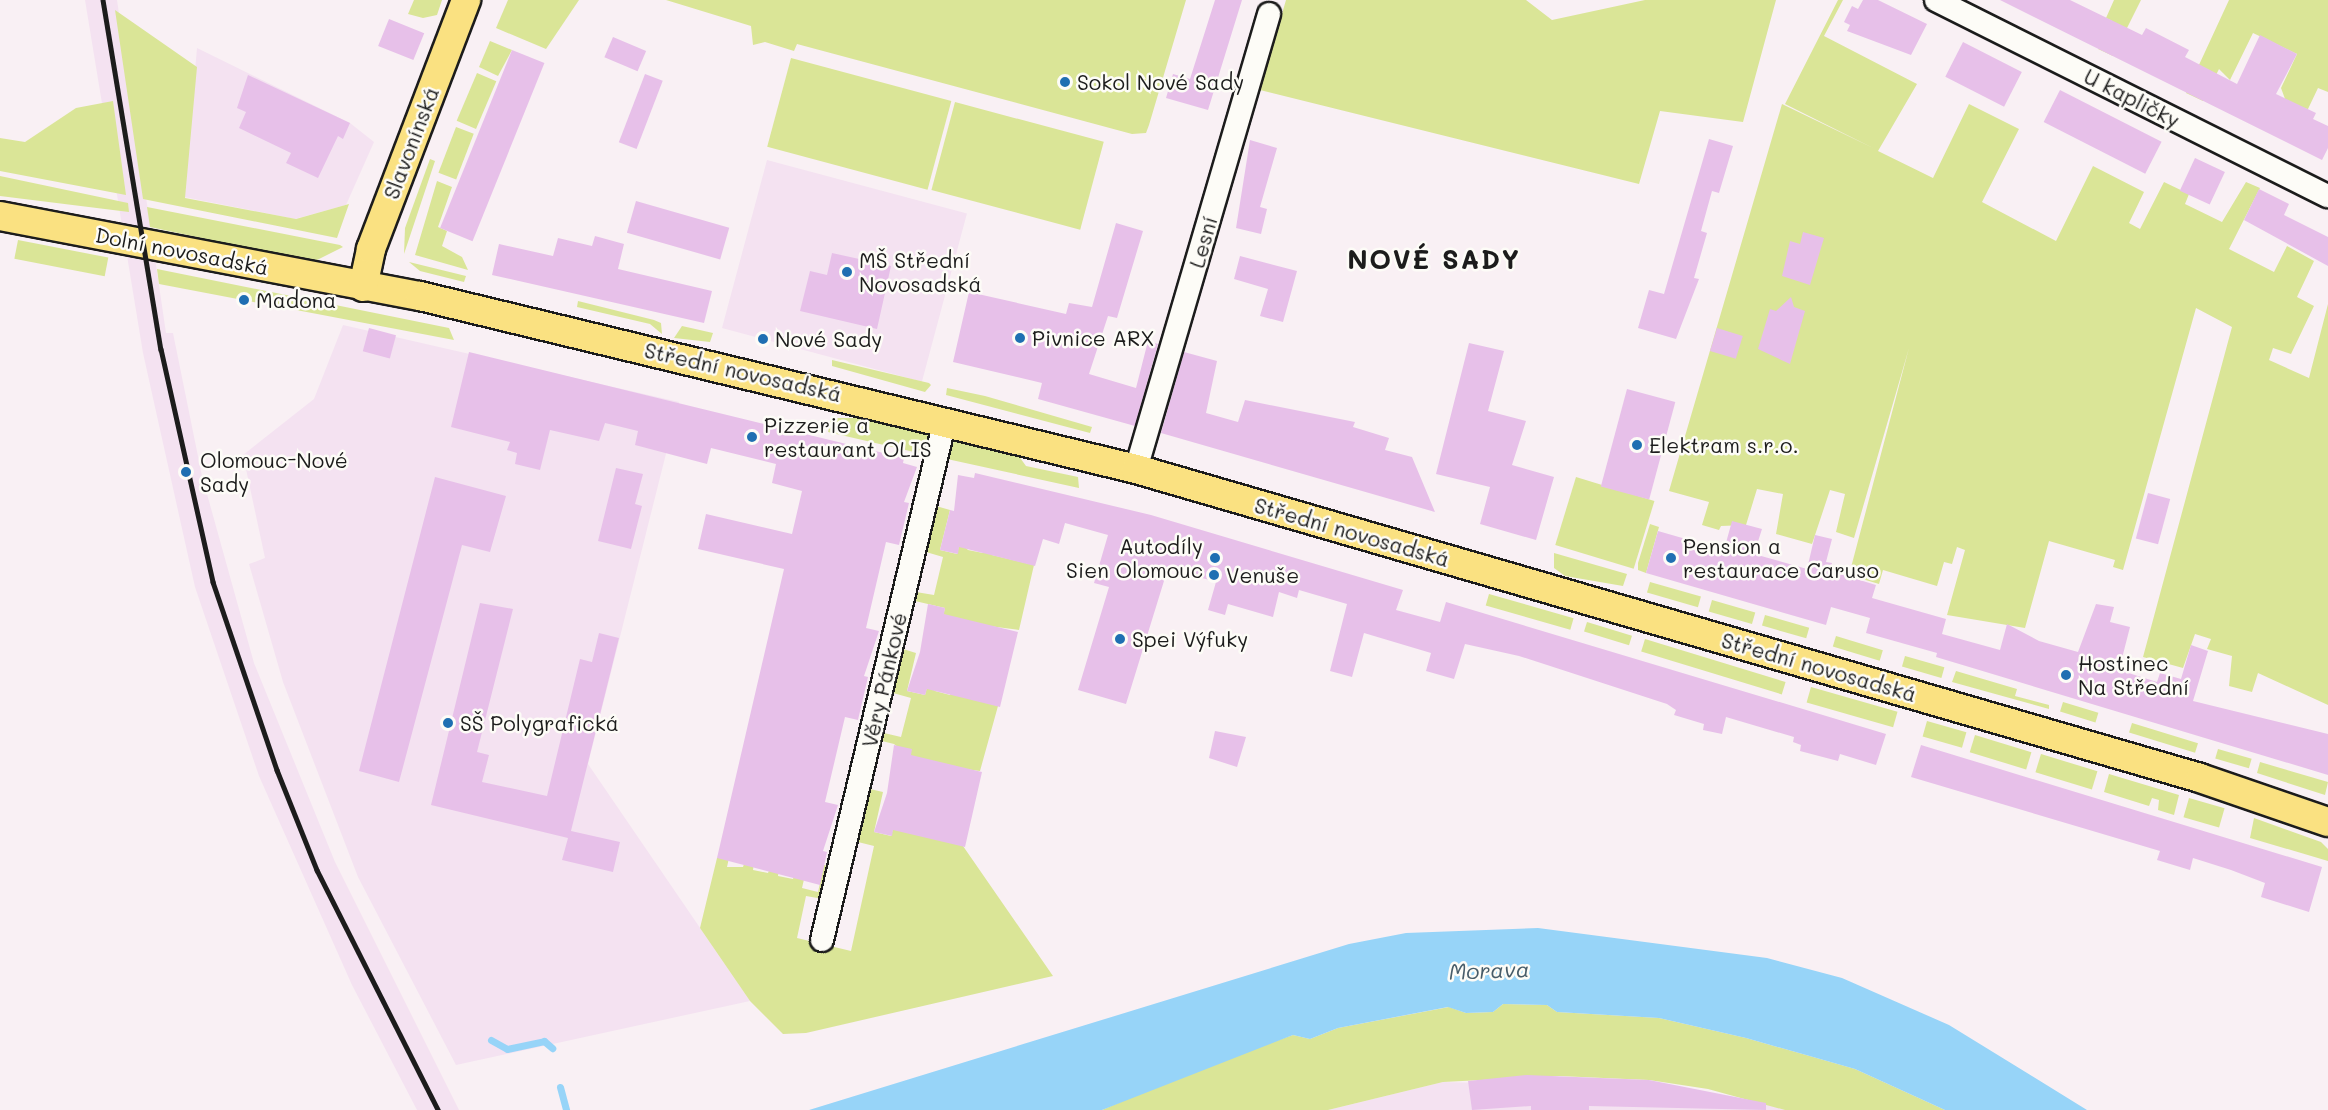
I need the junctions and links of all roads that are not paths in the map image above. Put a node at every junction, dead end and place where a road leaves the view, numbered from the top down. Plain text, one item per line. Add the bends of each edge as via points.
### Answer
1 (466, 0) edge
2 (1936, 0) edge
3 (1269, 14) dead end
4 (2328, 196) edge
5 (0, 216) edge
6 (363, 287) junction
7 (945, 420) junction
8 (1136, 469) junction
9 (2328, 822) edge
10 (822, 940) dead end

1 - 6 main road, Slavonínská via 371,249
2 - 4 street, U kapličky
3 - 8 street, Lesní
5 - 6 main road, Dolní novosadská
6 - 7 main road, Střední novosadská via 420,296
7 - 8 main road, Střední novosadská
7 - 10 street, Věry Pánkové
8 - 9 main road, Střední novosadská via 2200,778

